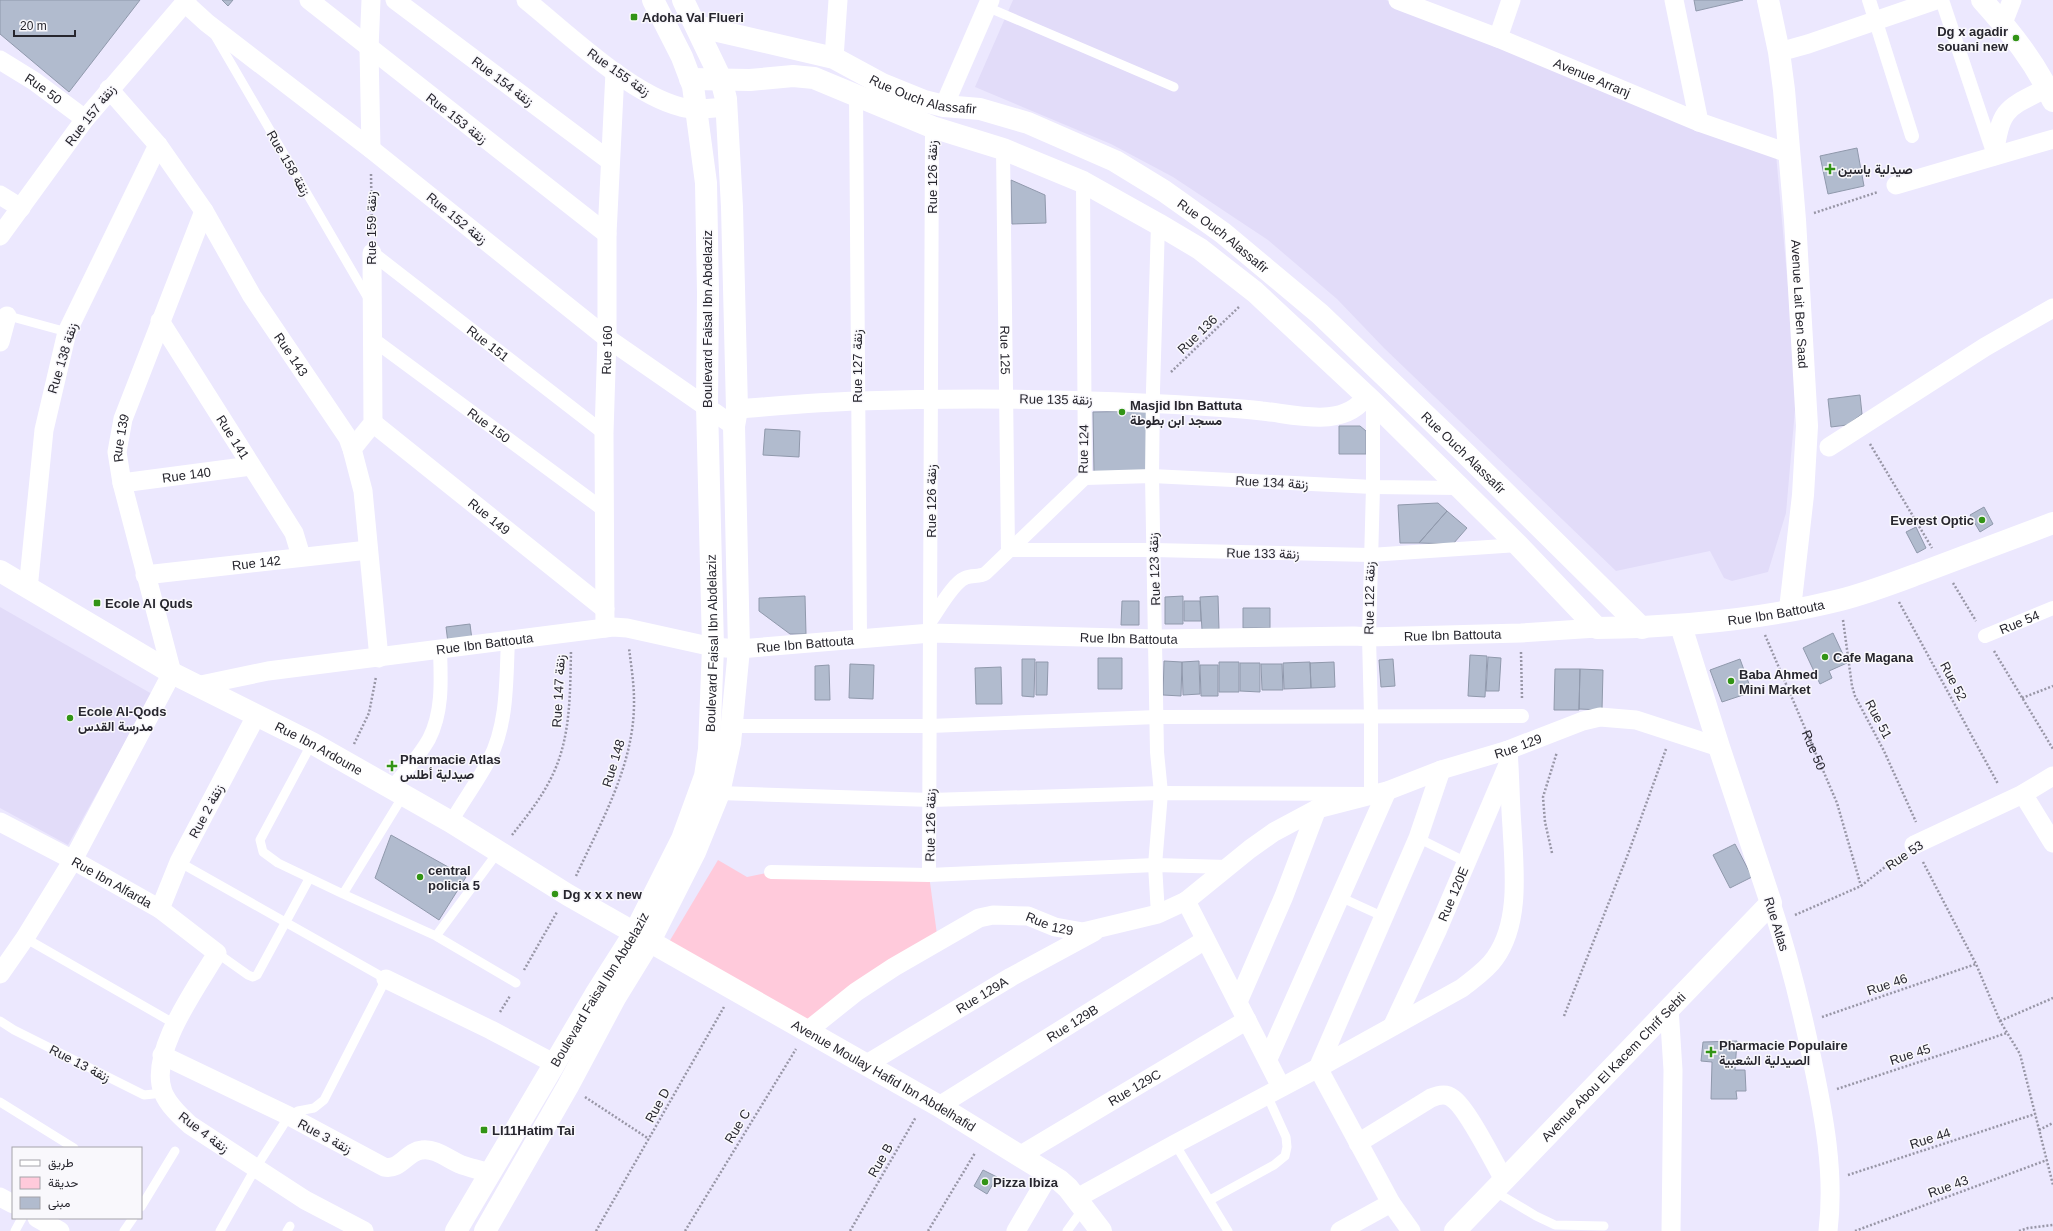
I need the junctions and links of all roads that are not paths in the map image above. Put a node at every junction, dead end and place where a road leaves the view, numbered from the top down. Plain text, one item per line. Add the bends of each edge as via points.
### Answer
1 (309, 0) edge
2 (371, 0) edge
3 (395, 0) edge
4 (526, 0) edge
5 (653, 0) edge
6 (683, 0) edge
7 (838, 0) edge
8 (1398, 0) edge
9 (1512, 0) edge
10 (1768, 0) edge
11 (1869, 0) edge
12 (1936, 0) edge
13 (1942, 0) edge
14 (1982, 0) edge
15 (2012, 0) edge
16 (186, 1) edge
17 (1670, 2) edge
18 (988, 4) edge
19 (1876, 22) junction
20 (207, 23) junction
21 (2003, 23) junction
22 (696, 26) junction
23 (1498, 38) junction
24 (369, 49) junction
25 (1779, 52) junction
26 (834, 58) junction
27 (0, 60) edge
28 (615, 72) junction
29 (690, 79) junction
30 (721, 79) junction
31 (1174, 87) dead end
32 (109, 89) junction
33 (856, 94) junction
34 (2050, 94) edge
35 (727, 106) junction
36 (944, 106) junction
37 (696, 109) junction
38 (85, 119) junction
39 (1700, 122) junction
40 (932, 127) junction
41 (1912, 136) dead end
42 (2053, 138) edge
43 (158, 145) junction
44 (371, 149) junction
45 (1002, 149) junction
46 (1788, 153) junction
47 (1994, 156) junction
48 (610, 161) junction
49 (1083, 182) junction
50 (1896, 185) road end
51 (0, 195) edge
52 (21, 208) junction
53 (204, 211) junction
54 (1158, 224) junction
55 (607, 234) junction
56 (0, 236) edge
57 (372, 253) joint
58 (371, 303) junction
59 (2053, 308) edge
60 (3, 314) edge
61 (160, 321) junction
62 (67, 332) junction
63 (607, 338) junction
64 (374, 340) junction
65 (0, 342) edge
66 (1153, 397) junction
67 (1005, 398) junction
68 (1370, 398) junction
69 (931, 400) junction
70 (1083, 400) junction
71 (857, 401) junction
72 (706, 405) junction
73 (736, 417) junction
74 (373, 423) junction
75 (604, 434) junction
76 (1829, 447) dead end
77 (352, 448) junction
78 (251, 466) junction
79 (1152, 476) junction
80 (1085, 478) junction
81 (122, 483) junction
82 (1374, 487) junction
83 (1459, 488) junction
84 (604, 510) junction
85 (2053, 523) edge
86 (1518, 545) junction
87 (368, 550) junction
88 (1008, 550) junction
89 (1154, 550) junction
90 (1370, 555) junction
91 (301, 556) junction
92 (0, 571) edge
93 (145, 575) junction
94 (28, 589) junction
95 (2053, 608) edge
96 (605, 609) junction
97 (1790, 609) junction
98 (1681, 626) junction
99 (931, 627) junction
100 (605, 628) junction
101 (1597, 628) junction
102 (1642, 628) junction
103 (1985, 636) dead end
104 (1368, 637) junction
105 (860, 638) junction
106 (1156, 639) junction
107 (508, 640) junction
108 (713, 647) junction
109 (739, 648) junction
110 (440, 650) junction
111 (380, 658) junction
112 (172, 673) junction
113 (196, 686) junction
114 (256, 716) junction
115 (1371, 716) junction
116 (1522, 716) road end
117 (1157, 717) junction
118 (732, 726) junction
119 (930, 726) junction
120 (312, 743) junction
121 (1719, 747) junction
122 (1509, 756) junction
123 (1442, 770) junction
124 (2053, 776) edge
125 (397, 792) junction
126 (1379, 792) junction
127 (719, 793) junction
128 (1161, 793) junction
129 (2023, 794) junction
130 (931, 800) junction
131 (1317, 809) junction
132 (0, 822) edge
133 (451, 822) junction
134 (1418, 838) junction
135 (1920, 842) road end
136 (2053, 843) edge
137 (498, 852) junction
138 (73, 860) junction
139 (179, 862) junction
140 (1466, 862) junction
141 (1156, 865) junction
142 (1228, 867) junction
143 (771, 872) dead end
144 (930, 875) junction
145 (309, 879) junction
146 (344, 894) junction
147 (1340, 897) junction
148 (1186, 901) junction
149 (160, 909) junction
150 (1774, 913) junction
151 (1158, 914) junction
152 (1384, 917) junction
153 (287, 923) junction
154 (1099, 929) junction
155 (436, 936) junction
156 (643, 936) junction
157 (25, 938) junction
158 (1205, 940) junction
159 (7, 950) edge
160 (217, 953) junction
161 (0, 974) edge
162 (386, 979) junction
163 (516, 983) road end
164 (1238, 1002) junction
165 (1669, 1008) junction
166 (1247, 1020) junction
167 (0, 1021) edge
168 (176, 1024) junction
169 (1393, 1025) junction
170 (806, 1032) junction
171 (162, 1055) junction
172 (1268, 1059) junction
173 (555, 1064) junction
174 (867, 1064) junction
175 (1318, 1068) junction
176 (1274, 1091) junction
177 (163, 1093) junction
178 (0, 1102) edge
179 (933, 1102) junction
180 (288, 1116) junction
181 (1175, 1144) junction
182 (1358, 1144) junction
183 (72, 1147) edge
184 (175, 1151) dead end
185 (1021, 1155) junction
186 (255, 1169) junction
187 (489, 1173) junction
188 (1050, 1173) junction
189 (1499, 1185) junction
190 (142, 1190) edge
191 (150, 1194) junction
192 (0, 1197) edge
193 (1210, 1200) junction
194 (12, 1203) edge
195 (1080, 1203) junction
196 (1391, 1203) junction
197 (142, 1206) edge
198 (21, 1219) edge
199 (40, 1219) edge
200 (132, 1219) edge
201 (1604, 1226) dead end
202 (15, 1231) edge
203 (60, 1231) edge
204 (124, 1231) edge
205 (220, 1231) edge
206 (364, 1231) edge
207 (456, 1231) edge
208 (485, 1231) edge
209 (1016, 1231) edge
210 (1067, 1231) edge
211 (1101, 1231) edge
212 (1228, 1231) edge
213 (1340, 1231) edge
214 (1411, 1231) edge
215 (1455, 1231) edge
216 (1671, 1231) edge
217 (1828, 1231) edge

1 - 24 street, Rue 153 زنقة
2 - 24 street
3 - 48 street, Rue 154 زنقة
4 - 28 street, Rue 155 زنقة
5 - 29 street, Boulevard Faisal Ibn Abdelaziz via 682,56
6 - 22 street, Boulevard Faisal Ibn Abdelaziz
7 - 26 street
8 - 23 street, Avenue Arranj
9 - 23 street
10 - 25 street, Avenue Lait Ben Saad
11 - 19 street
12 - 19 street
13 - 47 street
14 - 21 street
15 - 21 street
16 - 20 street, Rue 152 زنقة
16 - 32 street, Rue 157 زنقة
17 - 39 street
18 - 31 lane
18 - 36 street
19 - 25 street
19 - 41 street
20 - 44 street, Rue 152 زنقة
20 - 58 lane, Rue 158 زنقة
21 - 34 street via 2021,45
22 - 26 street, Rue Ouch Alassafir
22 - 30 street, Boulevard Faisal Ibn Abdelaziz
23 - 39 street, Avenue Arranj
24 - 44 street
24 - 55 street, Rue 153 زنقة
25 - 46 street, Avenue Lait Ben Saad
26 - 36 street, Rue Ouch Alassafir via 882,84
27 - 38 street, Rue 50
28 - 37 street, Rue 155 زنقة via 651,95 681,107
28 - 48 street, Rue 160
29 - 30 street, Rue Ouch Alassafir
29 - 37 street, Boulevard Faisal Ibn Abdelaziz
30 - 33 street, Rue Ouch Alassafir via 750,80 793,76 809,78
30 - 35 street, Boulevard Faisal Ibn Abdelaziz
32 - 38 street, Rue 157 زنقة
32 - 43 street, Rue 143
33 - 40 street, Rue Ouch Alassafir
33 - 71 street, Rue 127 زنقة
34 - 47 street via 2021,101 2006,112 1998,129
35 - 37 street, Rue 155 زنقة
35 - 73 street, Boulevard Faisal Ibn Abdelaziz via 732,207
36 - 102 street, Rue Ouch Alassafir via 980,109 1055,134 1115,161 1197,213 1320,314
37 - 72 street, Boulevard Faisal Ibn Abdelaziz via 706,196
38 - 52 street, Rue 157 زنقة
39 - 46 street, Avenue Arranj
40 - 45 street, Rue Ouch Alassafir
40 - 69 street, Rue 126 زنقة
42 - 47 street
43 - 53 street, Rue 143
43 - 62 street, Rue 138 زنقة
44 - 63 street, Rue 152 زنقة
45 - 49 street, Rue Ouch Alassafir
45 - 67 street, Rue 125
46 - 97 street, Avenue Lait Ben Saad via 1795,220 1807,426
47 - 50 street
48 - 55 street, Rue 160
49 - 54 street, Rue Ouch Alassafir
49 - 70 street, Rue 124
51 - 52 street
52 - 56 street, Rue 157 زنقة
53 - 61 street, Rue 139
53 - 77 street, Rue 143 via 252,296 343,429
54 - 66 street, Rue 123 زنقة
54 - 68 street, Rue Ouch Alassafir via 1200,249 1255,292
55 - 63 street, Rue 160
57 - 58 street, Rue 159 زنقة
57 - 75 street, Rue 151
58 - 64 street, Rue 159 زنقة
59 - 76 street via 1985,347
60 - 62 lane
60 - 65 street
61 - 78 street, Rue 141
61 - 81 street, Rue 139 via 118,439 117,452
62 - 94 street, Rue 138 زنقة via 44,430
63 - 72 street, Rue 152 زنقة
63 - 75 street, Rue 160
64 - 74 street, Rue 159 زنقة
64 - 84 street, Rue 150
66 - 68 street, Rue 135 زنقة via 1316,417 1342,414
66 - 70 street, Rue 135 زنقة
66 - 79 street, Rue 123 زنقة
67 - 69 street, Rue 135 زنقة
67 - 70 street, Rue 135 زنقة
67 - 88 street, Rue 125
68 - 82 street, Rue 122 زنقة
68 - 83 street, Rue Ouch Alassafir
69 - 71 street, Rue 135 زنقة
69 - 99 street, Rue 126 زنقة
70 - 80 street, Rue 124
71 - 73 street, Rue 135 زنقة
71 - 105 street, Rue 127 زنقة
72 - 73 street, Rue 152 زنقة
72 - 108 street, Boulevard Faisal Ibn Abdelaziz
73 - 109 street, Boulevard Faisal Ibn Abdelaziz
74 - 77 street
74 - 96 street, Rue 149
75 - 84 street, Rue 160
77 - 87 street, Rue 143 via 363,491
78 - 81 street, Rue 140
78 - 91 street, Rue 141 via 294,533
79 - 80 street, Rue 134 زنقة
79 - 82 street, Rue 134 زنقة
79 - 89 street, Rue 123 زنقة
80 - 88 street, Rue 124
81 - 93 street, Rue 139
82 - 83 street, Rue 134 زنقة
82 - 90 street, Rue 122 زنقة
83 - 86 street, Rue Ouch Alassafir
84 - 96 street, Rue 160
85 - 97 street, Rue Ibn Battouta via 1890,584 1840,600
86 - 90 street, Rue 133 زنقة
86 - 101 street, Rue Ouch Alassafir
87 - 91 street, Rue 142
87 - 111 street, Rue 143
88 - 89 street, Rue 133 زنقة
88 - 99 street, Rue 124 via 983,575 959,581
89 - 90 street, Rue 133 زنقة
89 - 106 street, Rue 123 زنقة
90 - 104 street, Rue 122 زنقة
91 - 93 street, Rue 142
92 - 94 street, Rue Ibn Ardoune
93 - 112 street, Rue 139
94 - 112 street, Rue Ibn Ardoune
95 - 103 street, Rue 54
96 - 100 street, Rue 160
97 - 98 street, Rue Ibn Battouta via 1756,617
98 - 102 street, Rue Ibn Battouta
98 - 121 street, Rue Atlas
99 - 105 street, Rue Ibn Battouta
99 - 106 street, Rue Ibn Battouta
99 - 119 street, Rue 126 زنقة
100 - 107 street, Rue Ibn Battouta
100 - 108 street, Rue Ibn Battouta via 627,628
101 - 102 street, Rue Ibn Battouta
101 - 104 street, Rue Ibn Battouta via 1521,633
104 - 106 street, Rue Ibn Battouta
104 - 115 street, Rue 122 زنقة
105 - 109 street, Rue Ibn Battouta
106 - 117 street, Rue 123 زنقة
107 - 110 street, Rue Ibn Battouta
107 - 133 street via 504,703 496,743 490,759
108 - 109 street, Rue Ibn Battouta
108 - 156 street, Boulevard Faisal Ibn Abdelaziz via 709,748 704,776
109 - 118 street, Boulevard Faisal Ibn Abdelaziz
110 - 111 street, Rue Ibn Battouta
110 - 125 street via 440,700 430,738 414,760
111 - 113 street, Rue Ibn Battouta via 268,672
112 - 113 street, Rue Ibn Ardoune
112 - 138 street
113 - 114 street, Rue Ibn Ardoune
114 - 120 street, Rue Ibn Ardoune
114 - 139 street, Rue 2 زنقة
115 - 116 street
115 - 117 street
115 - 126 street, Rue 122 زنقة
117 - 119 street
117 - 128 street, Rue 123 زنقة
118 - 119 street
118 - 127 street, Boulevard Faisal Ibn Abdelaziz
119 - 130 street, Rue 126 زنقة
120 - 125 street, Rue Ibn Ardoune
120 - 145 lane via 259,844 266,855
121 - 122 street, Rue 129 via 1636,720 1609,717 1566,727
121 - 150 street, Rue Atlas
122 - 123 street, Rue 129
122 - 140 street, Rue 120E
122 - 169 street via 1514,873 1513,903 1505,937 1496,957 1480,974 1462,988
123 - 126 street, Rue 129
123 - 134 street
124 - 129 street, Rue 53
125 - 133 street, Rue Ibn Ardoune
125 - 146 lane
126 - 128 street
126 - 131 street, Rue 129
126 - 147 street
127 - 130 street
127 - 156 street, Boulevard Faisal Ibn Abdelaziz via 695,852
128 - 130 street
128 - 141 street, Rue 123 زنقة
129 - 135 street, Rue 53
129 - 136 street
130 - 144 street, Rue 126 زنقة
131 - 142 street, Rue 129 via 1274,832
131 - 164 street via 1284,896
132 - 138 street, Rue Ibn Alfarda
133 - 137 street, Rue Ibn Ardoune
134 - 140 lane
134 - 152 street
137 - 155 lane
137 - 156 street, Rue Ibn Ardoune
138 - 149 street, Rue Ibn Alfarda
138 - 157 street
139 - 149 street, Rue 2 زنقة
139 - 153 lane
140 - 169 street, Rue 120E
141 - 142 street
141 - 144 street
141 - 151 street, Rue 123 زنقة
142 - 148 street, Rue 129
143 - 144 street
145 - 146 lane
145 - 153 lane
146 - 155 lane
147 - 152 lane
147 - 172 street
148 - 151 street, Rue 129
148 - 158 street
149 - 160 street, Rue Ibn Alfarda
150 - 165 street, Avenue Abou El Kacem Chrif Sebti
150 - 217 street, Rue Atlas via 1796,987 1819,1095 1830,1181
151 - 154 street, Rue 129
152 - 175 street
153 - 160 lane via 260,971 253,977
153 - 162 lane
154 - 170 street, Rue 129 via 1083,932 1068,930 1028,916 1008,914 993,914 979,918 856,992
154 - 174 street, Rue 129A via 1012,977
155 - 163 lane
156 - 170 street, Avenue Moulay Hafid Ibn Abdelhafid
156 - 173 street, Boulevard Faisal Ibn Abdelaziz via 595,995
156 - 208 street, Boulevard Faisal Ibn Abdelaziz via 615,998 568,1086
157 - 159 street
157 - 168 lane
158 - 164 street
158 - 179 street, Rue 129B
159 - 161 street
160 - 168 street, Rue 4 زنقة
162 - 173 street
162 - 180 lane via 324,1100 314,1108
164 - 166 street
165 - 189 street, Avenue Abou El Kacem Chrif Sebti
165 - 216 street via 1673,1070
166 - 172 street
166 - 185 street, Rue 129C
167 - 177 lane, Rue 13 زنقة via 144,1095
168 - 171 street, Rue 4 زنقة
169 - 175 street
170 - 174 street, Avenue Moulay Hafid Ibn Abdelhafid
171 - 177 street, Rue 4 زنقة via 160,1077
171 - 180 street, Rue 3 زنقة
172 - 176 street
173 - 187 street, Boulevard Faisal Ibn Abdelaziz
174 - 179 street, Avenue Moulay Hafid Ibn Abdelhafid
175 - 176 street
175 - 182 street
176 - 181 street
176 - 193 lane via 1286,1137 1285,1156 1274,1165
177 - 186 street, Rue 4 زنقة via 175,1111 190,1125
178 - 183 lane
179 - 185 street, Avenue Moulay Hafid Ibn Abdelhafid
180 - 186 lane
180 - 187 street, Rue 3 زنقة via 384,1167 393,1167 413,1152 424,1150
181 - 193 lane
181 - 195 street
182 - 189 street via 1431,1098 1448,1095 1467,1115
182 - 196 street
184 - 191 lane
185 - 188 street, Avenue Moulay Hafid Ibn Abdelhafid
186 - 205 lane
186 - 206 street, Rue 4 زنقة via 305,1200
187 - 207 street, Boulevard Faisal Ibn Abdelaziz
188 - 195 street, Avenue Moulay Hafid Ibn Abdelhafid via 1068,1188
188 - 209 street
189 - 201 lane via 1536,1216 1555,1225
189 - 215 street, Avenue Abou El Kacem Chrif Sebti
190 - 191 lane
191 - 197 lane
192 - 194 street
193 - 212 lane
195 - 210 lane
195 - 211 street, Avenue Moulay Hafid Ibn Abdelhafid
196 - 213 street
196 - 214 street
198 - 202 lane
199 - 203 street
200 - 204 lane

